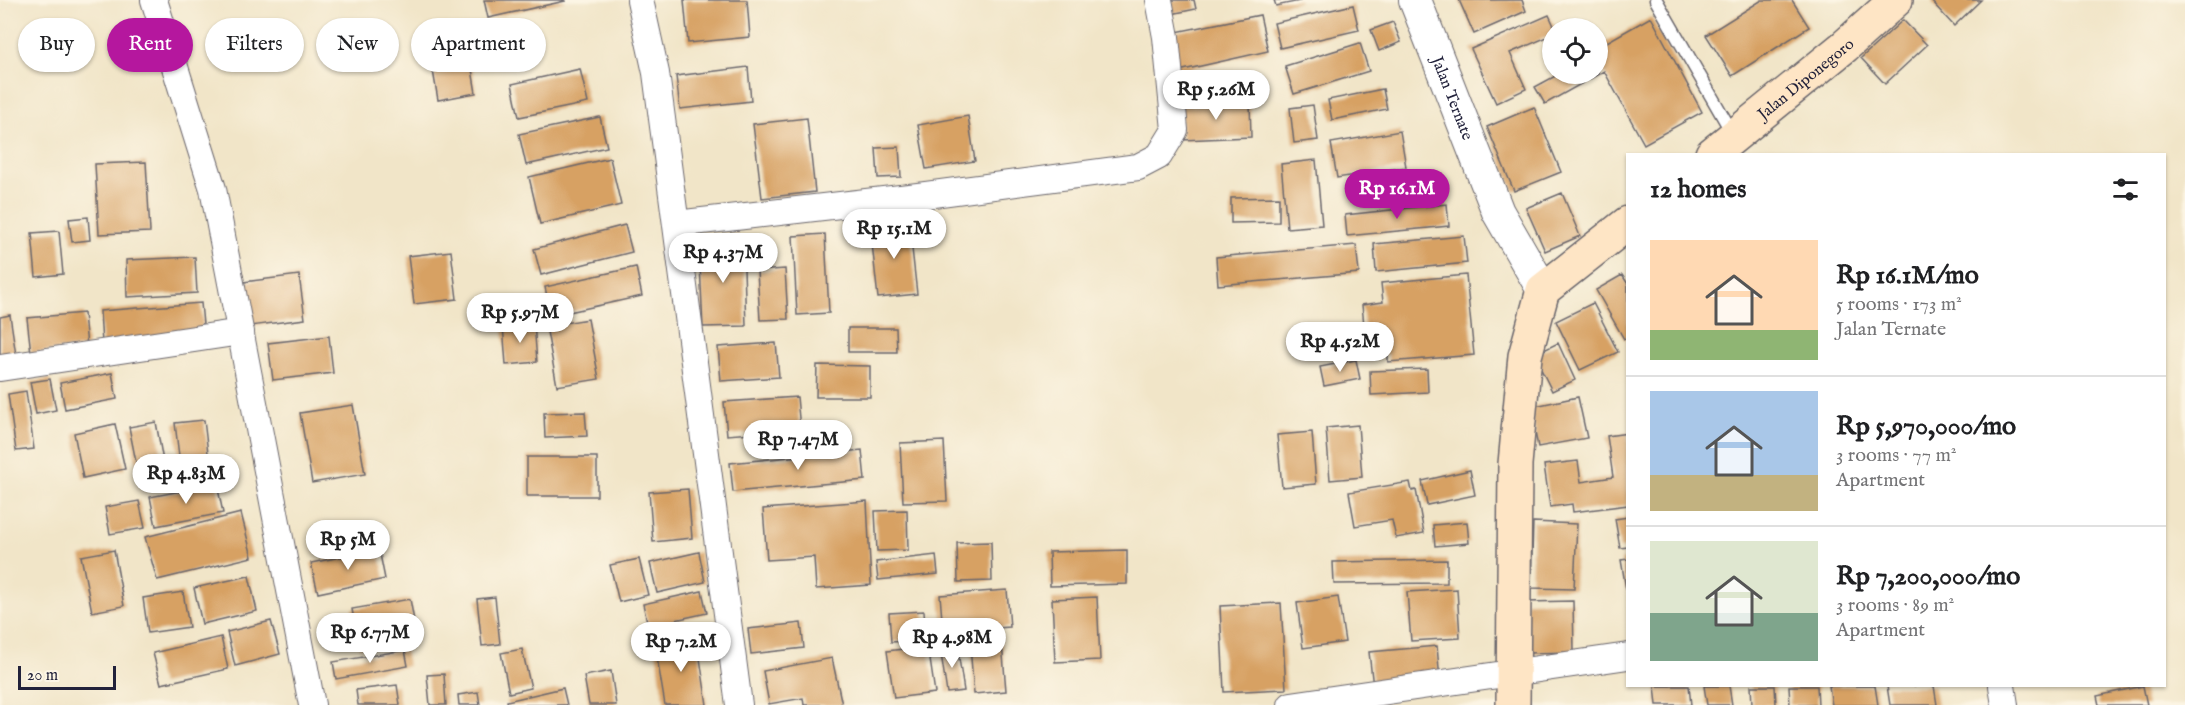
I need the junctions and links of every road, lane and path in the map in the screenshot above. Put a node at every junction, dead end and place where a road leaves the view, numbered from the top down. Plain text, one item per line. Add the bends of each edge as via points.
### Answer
1 (154, 0) edge
2 (640, 0) edge
3 (1159, 0) edge
4 (1414, 0) edge
5 (1656, 0) edge
6 (1896, 0) edge
7 (1723, 146) edge
8 (676, 224) junction
9 (1626, 224) edge
10 (1543, 290) junction
11 (241, 332) junction
12 (0, 368) edge
13 (1626, 656) edge
14 (1512, 672) junction
15 (2002, 687) edge
16 (312, 705) edge
17 (739, 705) edge
18 (1291, 705) edge
19 (1513, 705) edge
20 (2004, 705) edge

1 - 11 street via 213,189
2 - 8 street via 656,73
3 - 8 street via 1175,130 1160,156 1138,167
4 - 10 street, Jalan Ternate via 1497,212
5 - 7 lane
6 - 7 main road, Jalan Diponegoro
8 - 17 street
9 - 10 main road
10 - 14 main road via 1525,356 1515,464
11 - 12 street
11 - 16 street
13 - 14 street
14 - 18 street
14 - 19 main road
15 - 20 street

